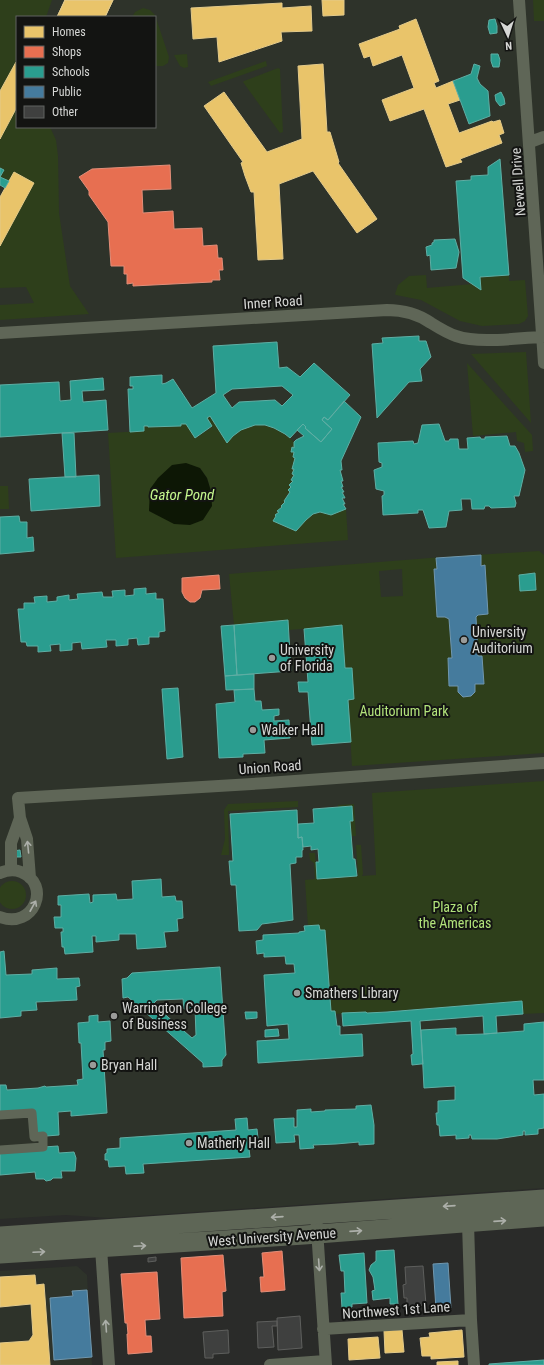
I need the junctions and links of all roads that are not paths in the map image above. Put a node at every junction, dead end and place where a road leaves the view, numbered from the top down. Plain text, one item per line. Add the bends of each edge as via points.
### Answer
1 (519, 0) edge
2 (544, 137) edge
3 (530, 142) junction
4 (0, 333) edge
5 (542, 337) junction
6 (544, 363) edge
7 (544, 763) edge
8 (20, 818) junction
9 (6, 872) edge
10 (30, 878) junction
11 (0, 917) edge
12 (0, 1115) edge
13 (0, 1150) edge
14 (544, 1200) edge
15 (316, 1214) junction
16 (544, 1217) edge
17 (468, 1223) junction
18 (317, 1234) junction
19 (0, 1236) edge
20 (101, 1248) junction
21 (0, 1254) edge
22 (471, 1320) junction
23 (323, 1330) junction
24 (325, 1363) edge
25 (109, 1365) edge
26 (270, 1365) edge
27 (474, 1365) edge

1 - 3 street, Newell Drive
2 - 3 street
3 - 5 street, Newell Drive
4 - 5 street, Inner Road via 388,310 409,312 447,332 474,340
5 - 6 street, Newell Drive
7 - 8 street, Union Road via 18,798
8 - 9 street, Union Road via 10,843
10 -> 8 street, Union Road via 27,839
9 - 10 street, Union Road via 23,873
11 -> 10 street, Union Road via 20,919 30,912 37,893
12 - 13 street via 32,1113 34,1137 43,1136 43,1147
14 -> 15 main road, West University Avenue
15 - 18 street
15 -> 19 main road, West University Avenue
17 -> 16 main road, West University Avenue
18 -> 17 main road, West University Avenue
17 - 22 street
20 -> 18 main road, West University Avenue
18 -> 23 street
21 -> 20 main road, West University Avenue
25 -> 20 street
22 - 23 street, Northwest 1st Lane
22 - 27 street
23 - 24 street
24 - 26 street

